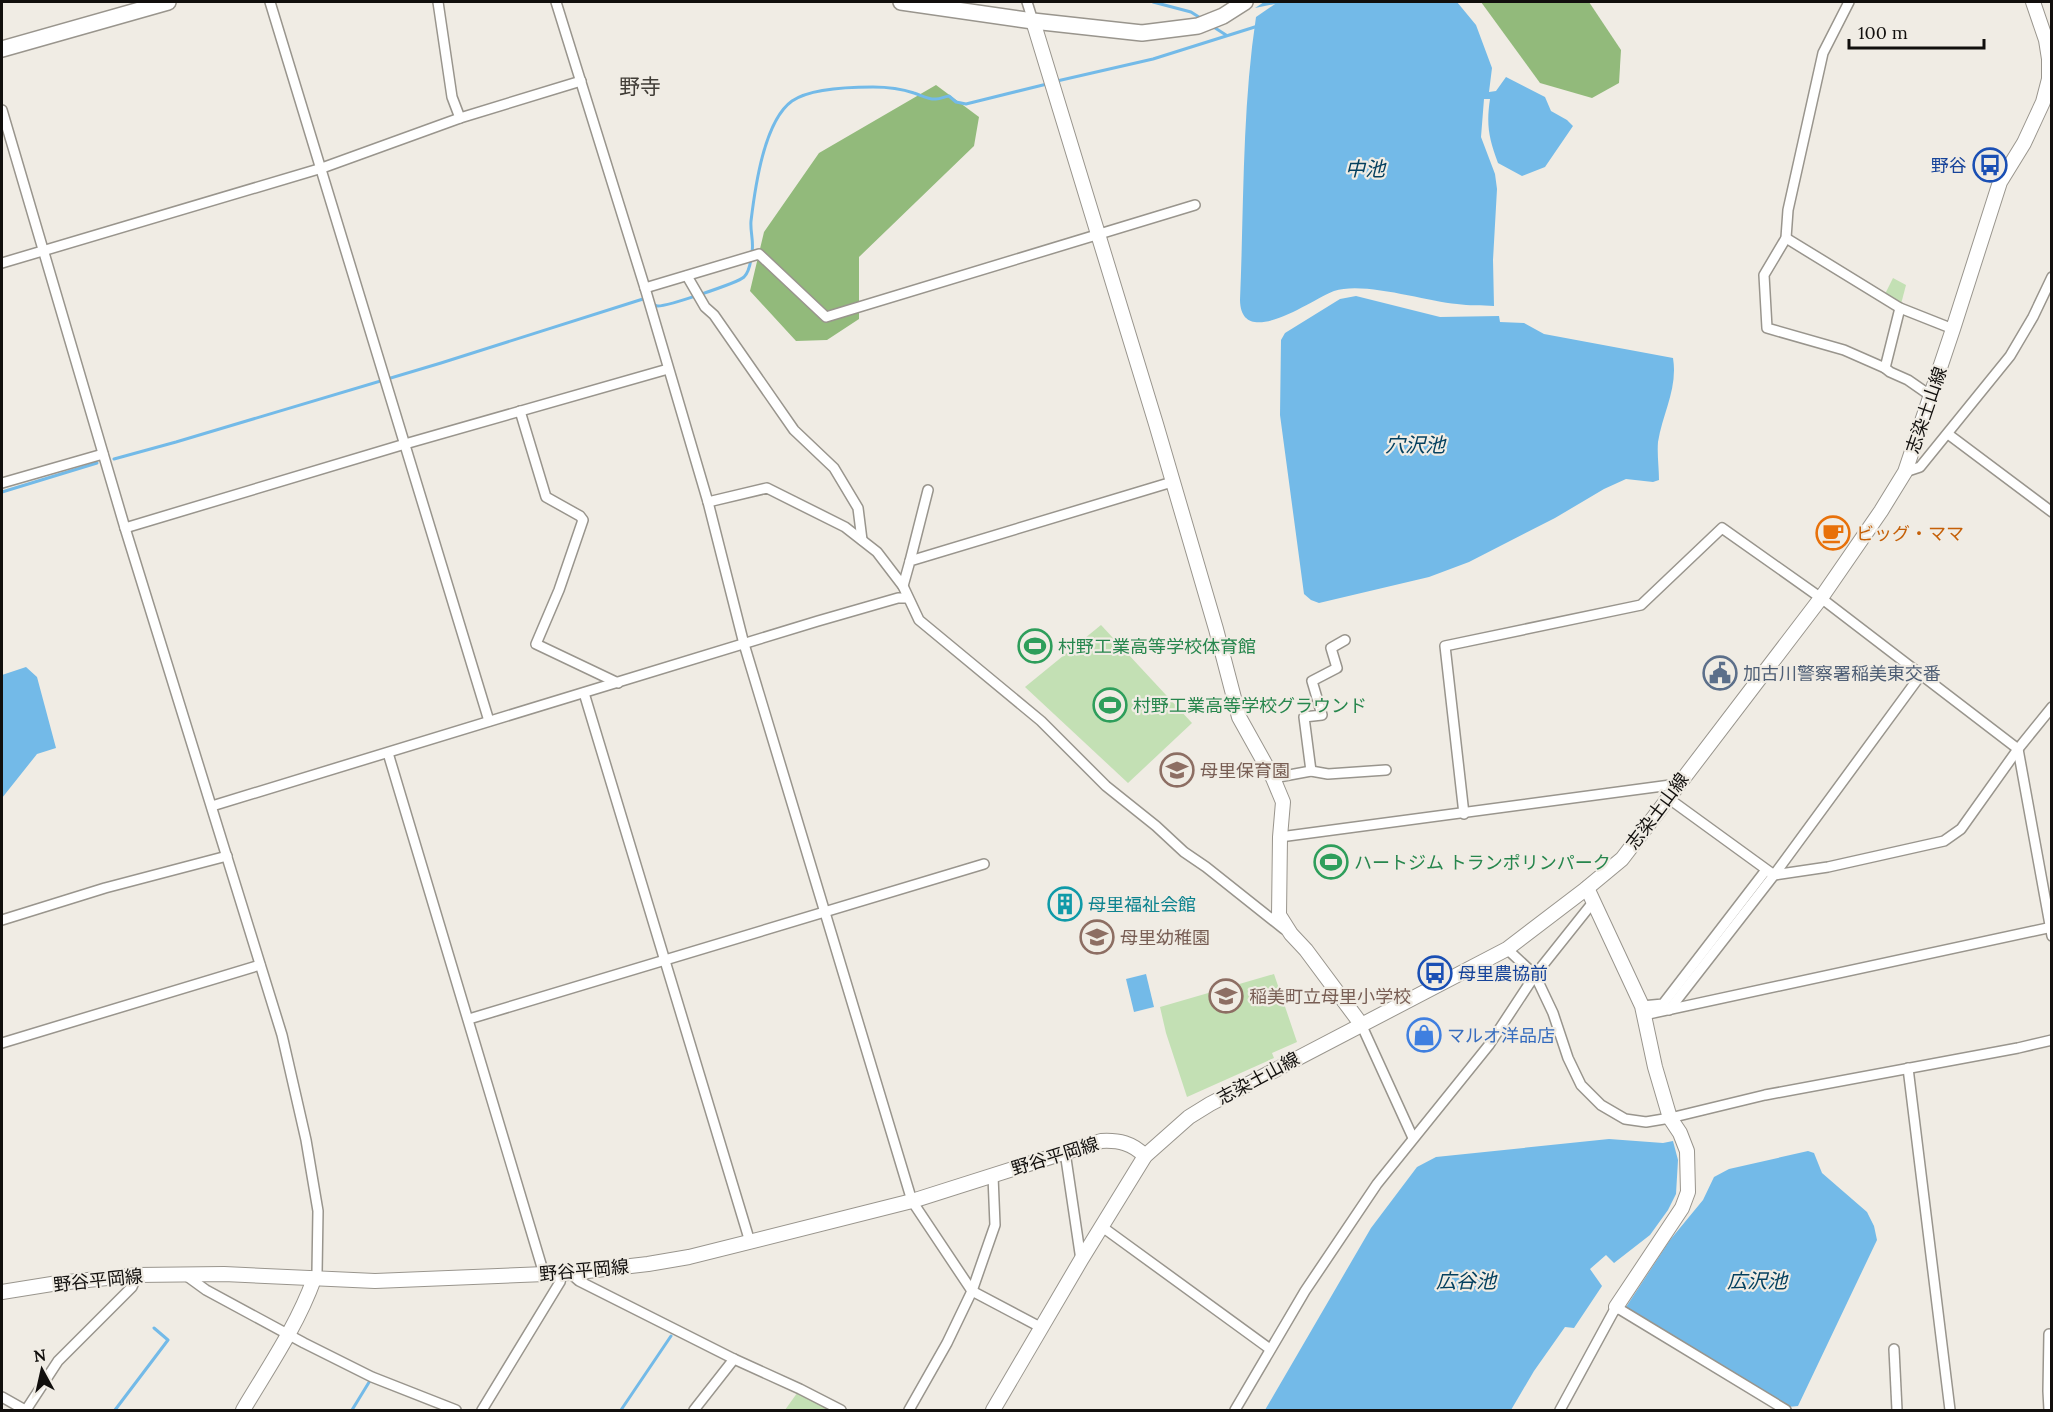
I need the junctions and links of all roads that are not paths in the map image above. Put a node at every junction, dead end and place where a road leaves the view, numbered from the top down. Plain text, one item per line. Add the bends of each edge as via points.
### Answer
1 (168, 2) edge
2 (270, 2) edge
3 (438, 2) edge
4 (556, 2) edge
5 (901, 2) edge
6 (1027, 2) edge
7 (1245, 2) edge
8 (1849, 2) edge
9 (2033, 2) edge
10 (1033, 21) junction
11 (2, 49) edge
12 (581, 81) junction
13 (2047, 102) edge
14 (2, 110) edge
15 (460, 118) junction
16 (322, 168) junction
17 (1195, 205) dead end
18 (1099, 235) junction
19 (1786, 238) junction
20 (43, 251) junction
21 (2, 263) edge
22 (687, 276) junction
23 (2052, 277) edge
24 (645, 288) junction
25 (1900, 308) junction
26 (1953, 329) junction
27 (1885, 368) junction
28 (668, 369) junction
29 (1931, 396) junction
30 (520, 411) junction
31 (1948, 434) junction
32 (405, 444) junction
33 (103, 454) junction
34 (1905, 472) junction
35 (1172, 482) junction
36 (2, 483) edge
37 (928, 490) dead end
38 (708, 502) junction
39 (2052, 512) edge
40 (125, 528) junction
41 (862, 540) junction
42 (910, 561) junction
43 (903, 586) junction
44 (908, 598) junction
45 (1821, 598) junction
46 (1345, 640) dead end
47 (744, 644) junction
48 (1920, 676) junction
49 (618, 683) junction
50 (584, 693) junction
51 (2052, 707) edge
52 (489, 721) junction
53 (2018, 749) junction
54 (387, 753) junction
55 (1386, 770) dead end
56 (1311, 771) junction
57 (1274, 778) junction
58 (1677, 784) junction
59 (1668, 798) junction
60 (212, 806) junction
61 (1464, 814) junction
62 (1280, 837) junction
63 (226, 856) junction
64 (984, 864) dead end
65 (1770, 873) junction
66 (1591, 894) junction
67 (824, 912) junction
68 (2, 920) edge
69 (2051, 930) edge
70 (1291, 934) junction
71 (1507, 949) junction
72 (665, 960) junction
73 (260, 965) junction
74 (1535, 975) junction
75 (1669, 1010) junction
76 (1643, 1011) junction
77 (469, 1020) junction
78 (1361, 1024) junction
79 (2052, 1040) edge
80 (2, 1043) edge
81 (1908, 1068) junction
82 (1670, 1118) junction
83 (1413, 1138) junction
84 (1065, 1152) junction
85 (1145, 1156) junction
86 (993, 1176) junction
87 (912, 1200) junction
88 (1101, 1226) junction
89 (750, 1242) junction
90 (1081, 1260) junction
91 (566, 1273) junction
92 (184, 1274) junction
93 (544, 1274) junction
94 (137, 1275) junction
95 (314, 1279) junction
96 (972, 1291) junction
97 (2, 1292) edge
98 (1616, 1307) junction
99 (1042, 1328) junction
100 (288, 1334) junction
101 (2049, 1334) dead end
102 (1270, 1349) junction
103 (1894, 1349) dead end
104 (734, 1359) junction
105 (2, 1397) edge
106 (25, 1410) edge
107 (243, 1410) edge
108 (456, 1410) edge
109 (482, 1410) edge
110 (694, 1410) edge
111 (841, 1410) edge
112 (909, 1410) edge
113 (993, 1410) edge
114 (1235, 1410) edge
115 (1560, 1410) edge
116 (1786, 1410) edge
117 (1896, 1410) edge
118 (1950, 1410) edge
119 (2049, 1410) edge

1 - 11 main road
2 - 16 street
3 - 15 street via 452,97
4 - 12 street
5 - 10 main road
6 - 10 street
7 - 10 main road via 1198,26 1142,33
8 - 19 street via 1823,53 1788,210
9 - 13 main road, 志染土山線 via 2049,59
10 - 18 main road
12 - 15 street
12 - 24 street
13 - 26 main road, 志染土山線 via 2000,182
14 - 20 street
15 - 16 street
16 - 20 street
16 - 32 street
17 - 18 street
18 - 22 street via 826,317 759,254
18 - 35 main road
19 - 25 street
19 - 27 street via 1764,275 1767,328 1844,350
20 - 21 street
20 - 33 street
22 - 24 street
22 - 41 street via 794,430 834,468 858,508
23 - 31 street via 2010,357
24 - 28 street
25 - 26 street
25 - 27 street
26 - 29 main road, 志染土山線
27 - 29 street
28 - 30 street
28 - 38 street
29 - 34 main road, 志染土山線
30 - 32 street
30 - 49 street via 546,497 583,520 536,644
31 - 34 street via 1920,466
31 - 39 street
32 - 40 street
32 - 52 street
33 - 36 street
33 - 40 street
34 - 45 main road, 志染土山線
35 - 42 street
35 - 57 main road via 1239,717
37 - 42 street
38 - 41 street via 767,488 846,527
38 - 47 street
40 - 60 street
41 - 43 street via 877,552
42 - 43 street
43 - 44 street
44 - 47 street
44 - 70 street via 919,620 1041,721 1106,786
45 - 48 street
45 - 58 main road, 志染土山線
45 - 61 street via 1722,528 1641,605 1445,646
46 - 56 street via 1331,648 1337,668 1312,681 1322,715 1304,717
47 - 49 street
47 - 67 street
48 - 53 street
48 - 65 street
49 - 50 street
50 - 52 street
50 - 72 street
51 - 53 street
52 - 54 street
53 - 65 street via 1960,829 1944,841 1828,867
53 - 69 street
54 - 60 street
54 - 77 street
55 - 56 street via 1328,774
56 - 57 street
57 - 62 main road via 1283,802
58 - 59 main road, 志染土山線
58 - 61 street
59 - 65 street
59 - 66 main road, 志染土山線
60 - 63 street
61 - 62 street
62 - 70 main road via 1278,915
63 - 68 street
63 - 73 street
64 - 67 street
65 - 75 street
65 - 76 street via 1663,1004
66 - 71 main road, 志染土山線
66 - 74 street
66 - 76 main road
67 - 72 street
67 - 87 street
69 - 75 street
70 - 78 main road
71 - 74 street
71 - 78 main road, 志染土山線
72 - 77 street
72 - 89 street
73 - 80 street
73 - 95 street via 283,1037 306,1140 318,1211
74 - 82 street via 1581,1086 1601,1105 1625,1119 1646,1122
74 - 83 street via 1489,1045
75 - 76 street
76 - 82 main road
77 - 93 street
78 - 83 street
78 - 85 main road, 志染土山線 via 1210,1104
79 - 81 street
81 - 82 street
81 - 118 street
82 - 98 main road via 1687,1151 1688,1192 1682,1208
83 - 102 street via 1328,1254
84 - 85 main road, 野谷平岡線 via 1113,1140 1126,1142
84 - 86 main road, 野谷平岡線
84 - 90 street
85 - 88 main road, 志染土山線
86 - 87 main road, 野谷平岡線
86 - 96 street via 995,1225
87 - 89 main road, 野谷平岡線
87 - 96 street
88 - 90 main road, 志染土山線
88 - 102 street
89 - 91 main road, 野谷平岡線 via 648,1264
90 - 99 main road, 志染土山線
91 - 93 main road, 野谷平岡線
91 - 104 street
91 - 109 street
92 - 94 main road, 野谷平岡線
92 - 95 main road, 野谷平岡線
92 - 100 street
93 - 95 main road, 野谷平岡線 via 375,1281
94 - 97 main road, 野谷平岡線
94 - 106 street via 132,1287 58,1360
95 - 100 main road
96 - 99 street
96 - 112 street
98 - 115 street
98 - 116 street
99 - 113 main road, 志染土山線
100 - 107 main road
100 - 108 street via 372,1377
101 - 119 street
102 - 114 street
103 - 117 street
104 - 110 street
104 - 111 street
105 - 106 street

